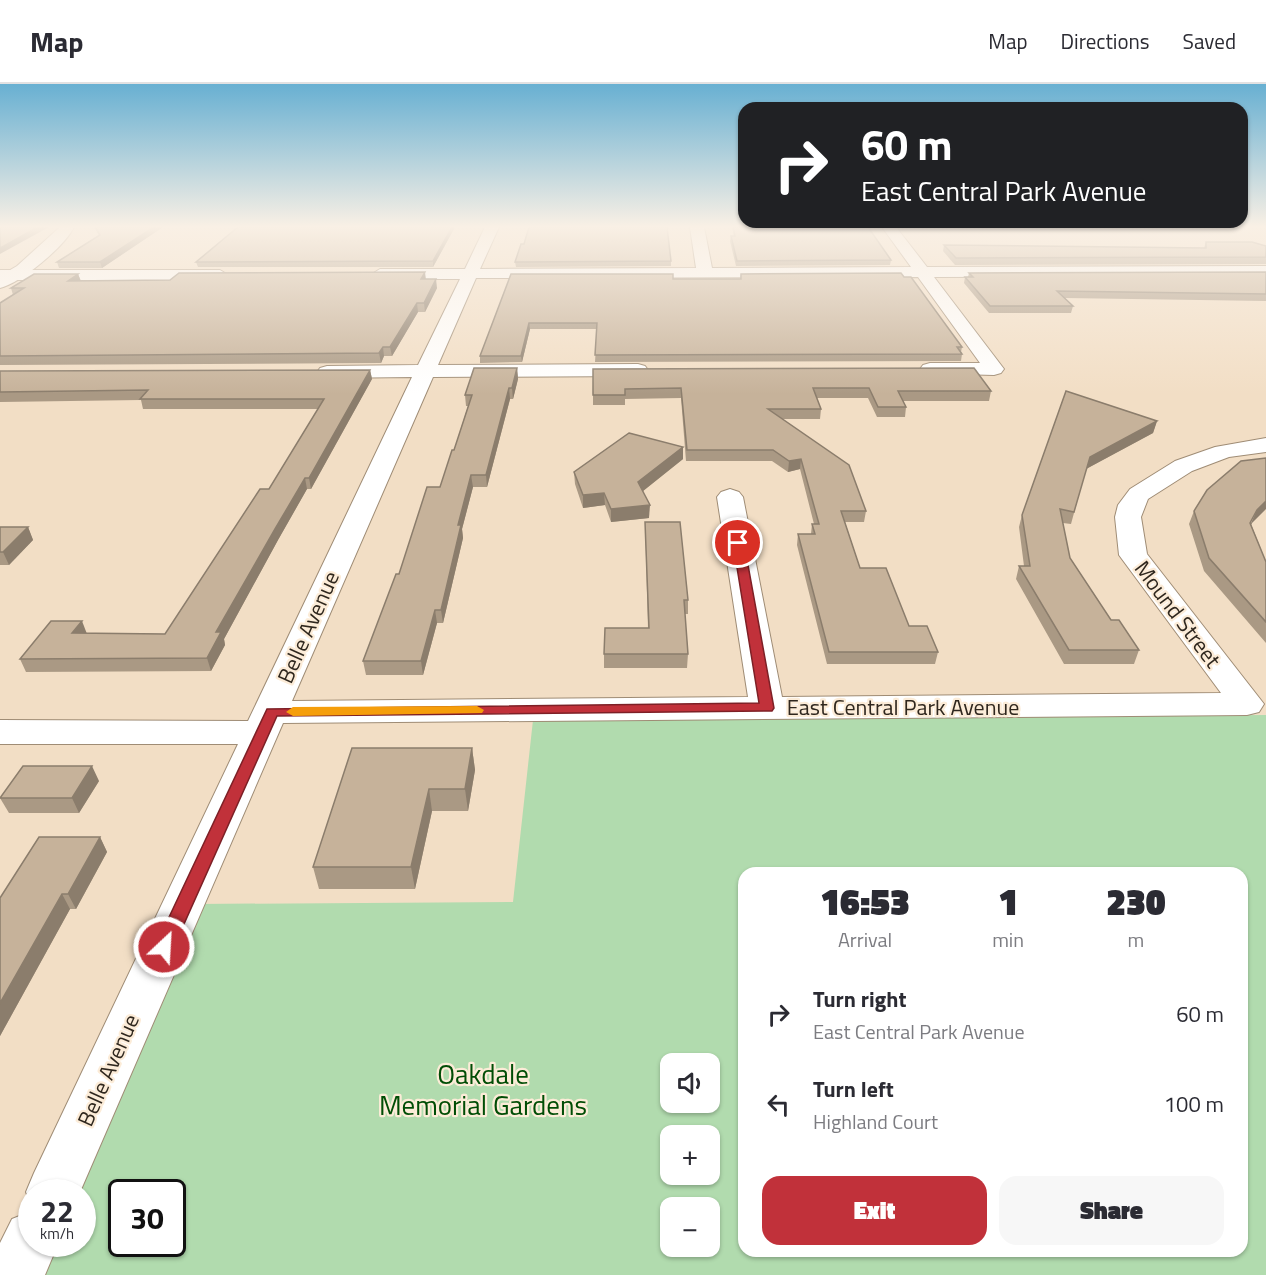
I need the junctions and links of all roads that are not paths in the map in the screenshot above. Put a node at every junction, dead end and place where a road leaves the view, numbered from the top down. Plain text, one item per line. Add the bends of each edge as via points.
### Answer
1 (466, 283) edge
2 (931, 283) edge
3 (908, 369) edge
4 (660, 370) edge
5 (427, 371) junction
6 (312, 372) edge
7 (1266, 445) edge
8 (730, 497) dead end
9 (1246, 704) joint
10 (767, 708) junction
11 (267, 722) junction
12 (0, 732) edge
13 (59, 1179) edge
14 (24, 1257) edge
15 (15, 1275) edge

1 - 5 street, Belle Avenue
2 - 3 street via 994,369
4 - 5 street
5 - 6 street
5 - 11 street, Belle Avenue via 352,528
7 - 9 street, Mound Street via 1220,451 1178,468 1143,491 1131,505 1128,526 1133,555
8 - 10 street
9 - 10 street, East Central Park Avenue
10 - 11 street, East Central Park Avenue
11 - 12 street, East Central Park Avenue
11 - 13 street, Belle Avenue
14 - 15 street

